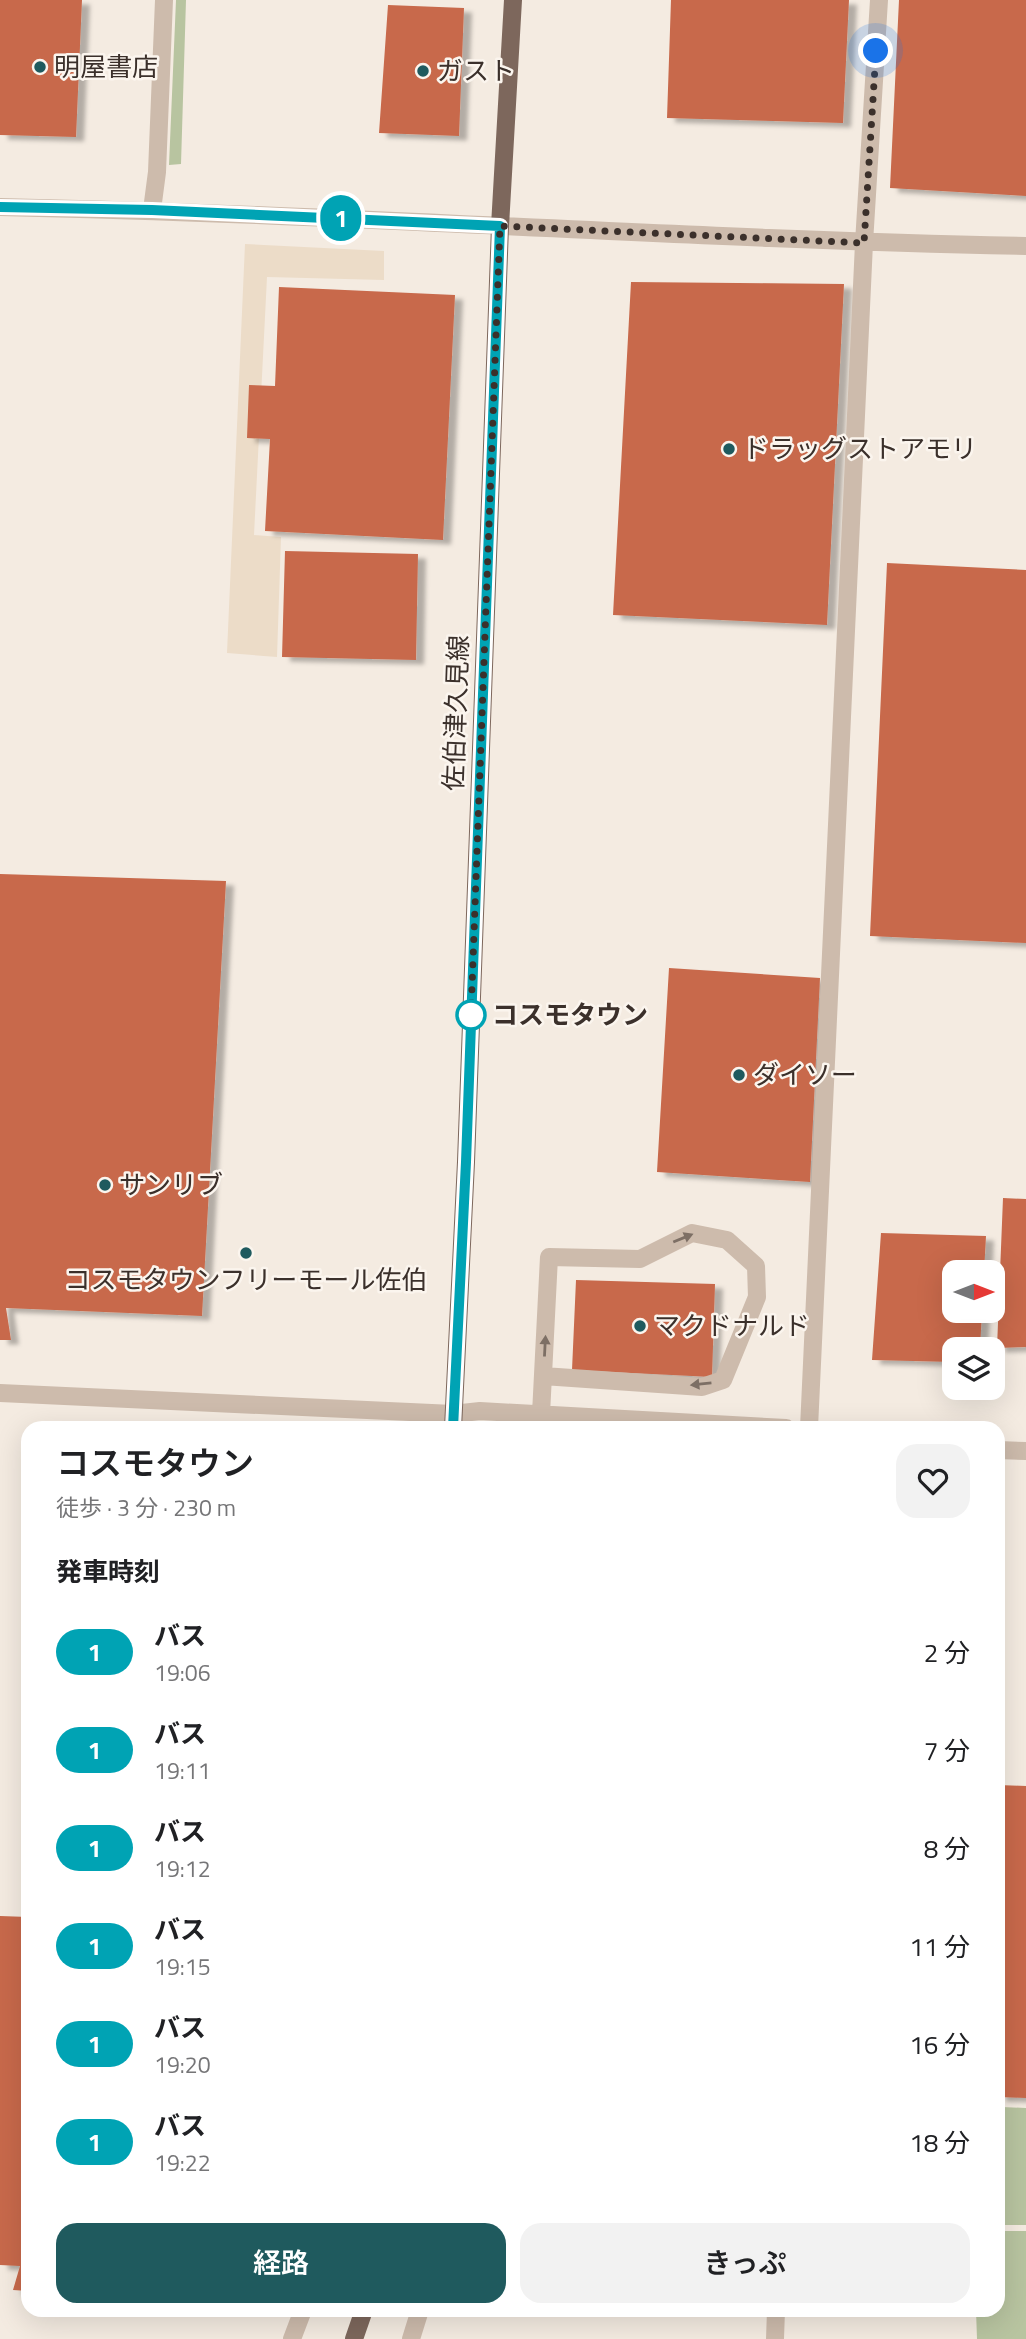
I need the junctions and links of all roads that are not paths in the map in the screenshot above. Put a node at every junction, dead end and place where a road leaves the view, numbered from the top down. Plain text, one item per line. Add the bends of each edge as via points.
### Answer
1 (164, 0) edge
2 (513, 0) edge
3 (879, 0) edge
4 (0, 206) edge
5 (152, 210) junction
6 (500, 226) junction
7 (864, 243) junction
8 (1026, 246) edge
9 (543, 1376) junction
10 (0, 1393) edge
11 (541, 1414) junction
12 (453, 1421) edge
13 (664, 1421) edge
14 (809, 1421) edge
15 (1005, 1450) edge
16 (1026, 1451) edge
17 (300, 2317) edge
18 (362, 2317) edge
19 (418, 2317) edge
20 (776, 2317) edge
21 (292, 2339) edge
22 (354, 2339) edge
23 (411, 2339) edge
24 (775, 2339) edge

1 - 5 street
2 - 6 main road, 佐伯津久見線
3 - 7 street
4 - 5 street
5 - 6 street
6 - 7 street
6 - 12 main road, 佐伯津久見線
7 - 8 street
7 - 14 street
9 -> 9 street via 550,1257 640,1259 692,1233 727,1240 755,1266 757,1297 723,1380 702,1387
9 - 11 street
10 - 12 street
11 - 12 street via 480,1411
11 - 13 street
15 - 16 street
17 - 21 street
18 - 22 main road
19 - 23 street
20 - 24 street

